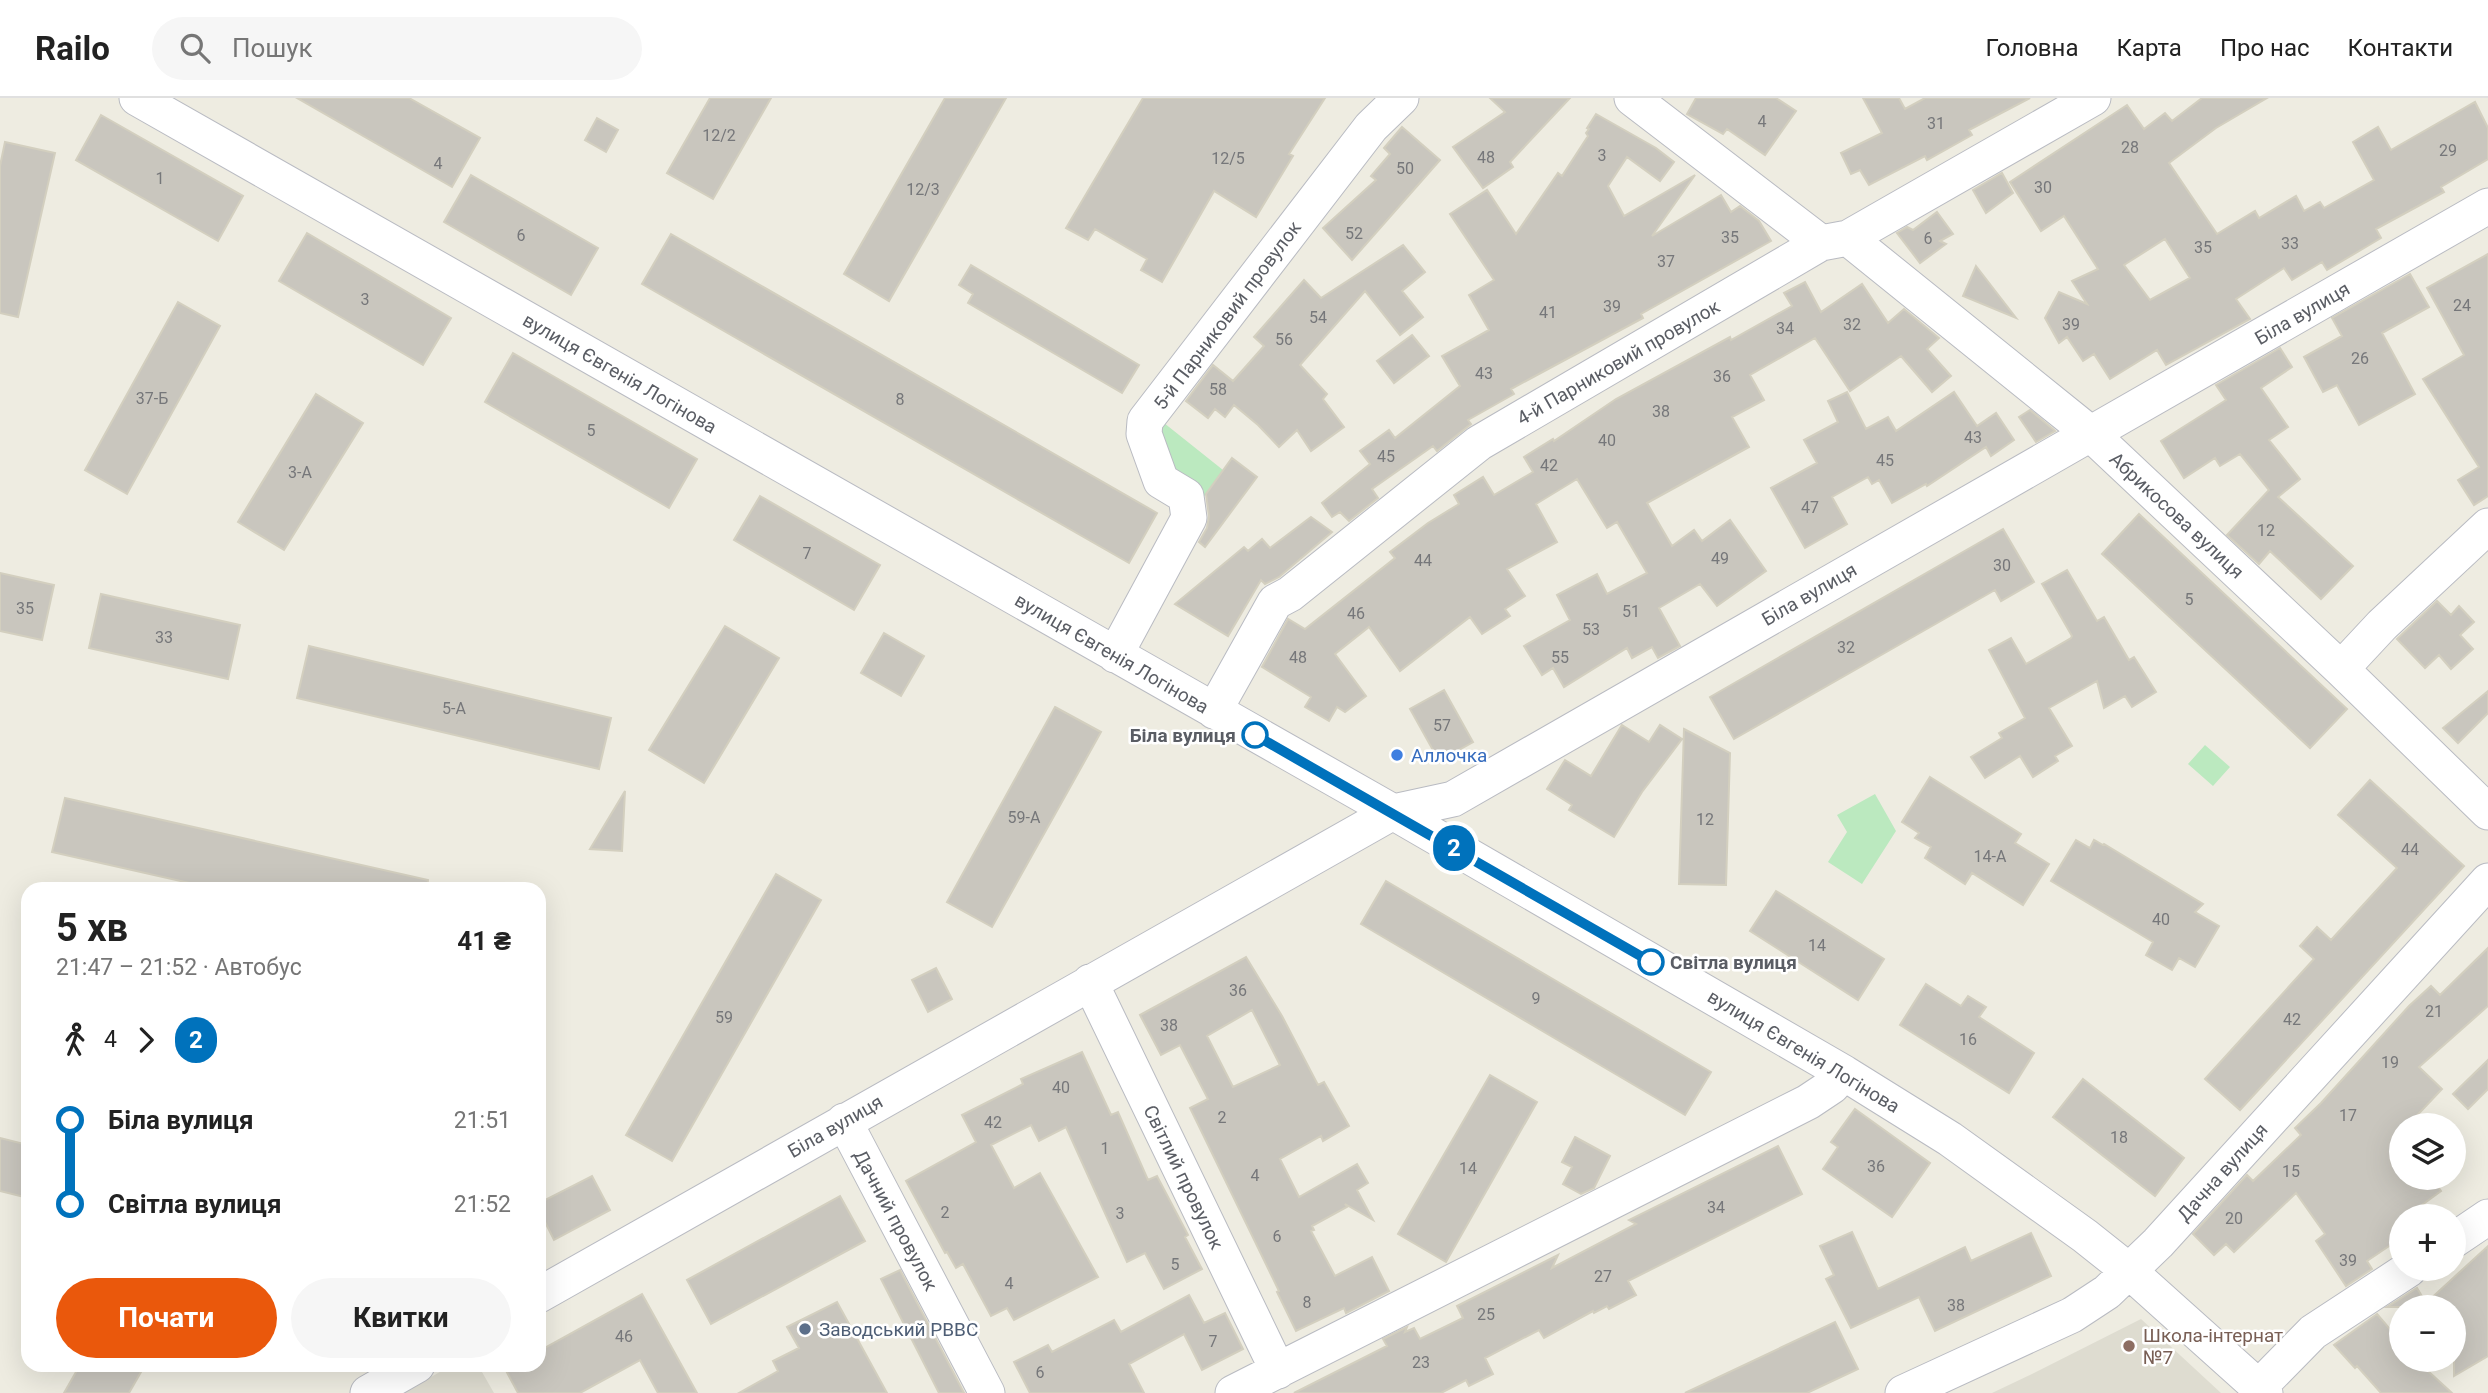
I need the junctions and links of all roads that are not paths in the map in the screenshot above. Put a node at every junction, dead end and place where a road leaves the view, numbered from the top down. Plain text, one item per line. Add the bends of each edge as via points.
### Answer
1 (137, 98) edge
2 (1401, 98) edge
3 (1632, 98) edge
4 (2093, 98) edge
5 (2488, 206) edge
6 (1835, 240) junction
7 (2091, 433) junction
8 (2488, 526) edge
9 (1115, 655) junction
10 (2341, 669) junction
11 (1213, 711) junction
12 (1393, 812) junction
13 (2488, 812) edge
14 (2488, 881) edge
15 (1090, 982) junction
16 (1844, 1073) junction
17 (844, 1121) junction
18 (2488, 1217) edge
19 (2466, 1232) edge
20 (2129, 1271) junction
21 (2391, 1281) edge
22 (546, 1291) edge
23 (1278, 1371) junction
24 (405, 1372) edge
25 (2262, 1390) edge
26 (368, 1393) edge
27 (986, 1393) edge
28 (1233, 1393) edge
29 (1903, 1393) edge

1 - 9 street, вулиця Євгенія Логінова
2 - 9 street, 5-й Парниковий провулок via 1371,127 1145,421 1144,435 1161,481 1186,496 1189,518
3 - 6 street, Абрикосова вулиця
4 - 6 street, 4-й Парниковий провулок
5 - 7 street, Біла вулиця
6 - 7 street, Абрикосова вулиця
6 - 11 street, 4-й Парниковий провулок via 1479,443 1275,602
7 - 10 street, Абрикосова вулиця
7 - 12 street, Біла вулиця via 1453,799
8 - 10 street
9 - 11 street, вулиця Євгенія Логінова
10 - 13 street, Абрикосова вулиця
11 - 12 street, вулиця Євгенія Логінова
12 - 15 street, Біла вулиця
12 - 16 street, вулиця Євгенія Логінова
14 - 20 street, Дачна вулиця
15 - 17 street, Біла вулиця
15 - 23 street, Світлий провулок
16 - 20 street, вулиця Євгенія Логінова via 1950,1139
16 - 23 street via 1808,1102
17 - 22 street, Біла вулиця
17 - 27 street, Дачний провулок
18 - 19 street
20 - 25 street, вулиця Євгенія Логінова
20 - 29 street, Дачна вулиця via 2071,1315
21 - 25 street via 2313,1332
23 - 28 street
24 - 26 street

